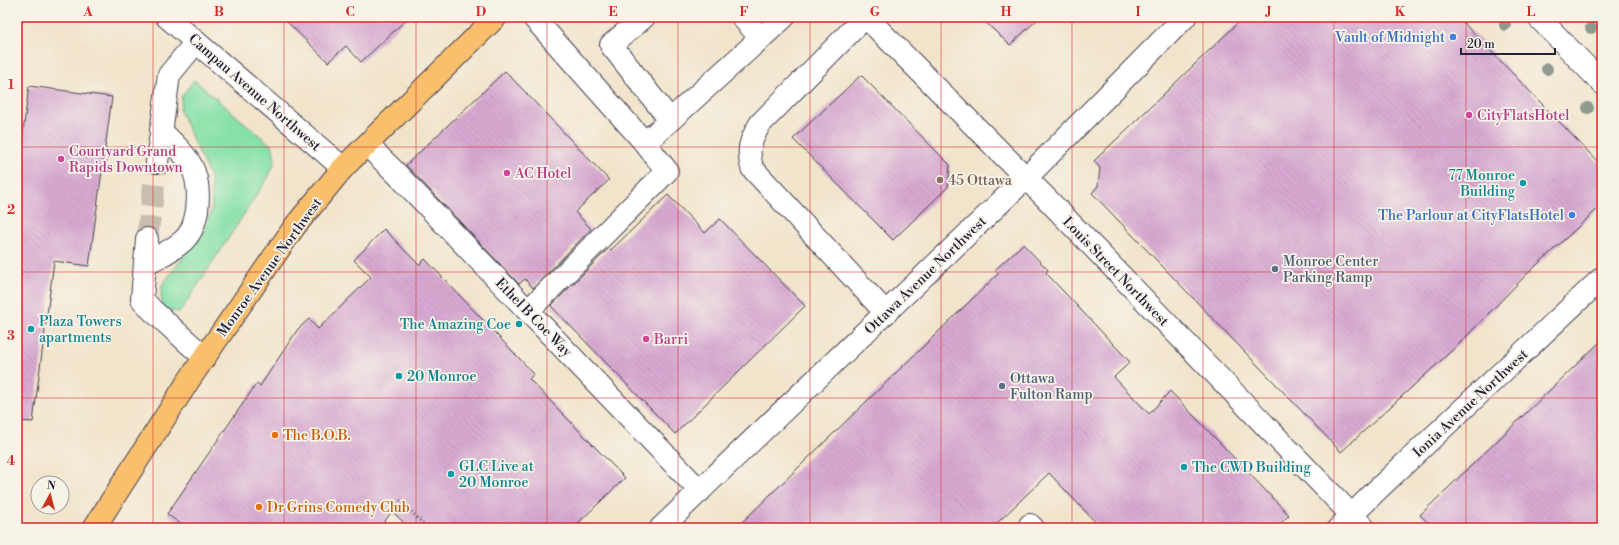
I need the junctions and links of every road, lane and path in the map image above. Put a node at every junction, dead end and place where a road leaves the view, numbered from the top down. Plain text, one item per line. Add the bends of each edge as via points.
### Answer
1 (167, 17) edge
2 (496, 17) edge
3 (533, 17) edge
4 (644, 17) edge
5 (742, 17) edge
6 (784, 17) edge
7 (866, 17) edge
8 (1185, 17) edge
9 (1538, 17) edge
10 (761, 38) junction
11 (196, 42) junction
12 (1602, 83) edge
13 (670, 120) junction
14 (161, 131) junction
15 (645, 143) junction
16 (367, 145) junction
17 (157, 162) tunnel mouth
18 (344, 168) junction
19 (1026, 178) junction
20 (147, 239) tunnel mouth
21 (145, 264) junction
22 (1602, 278) edge
23 (528, 311) junction
24 (886, 313) junction
25 (204, 357) junction
26 (700, 491) junction
27 (400, 500) dead end
28 (1351, 524) edge
29 (94, 528) edge
30 (427, 528) edge
31 (661, 528) edge

1 - 11 street, Campau Avenue Northwest
2 - 16 main road, Monroe Avenue Northwest
3 - 15 street
4 - 13 street via 611,45
5 - 10 street
6 - 10 street
7 - 19 street, Louis Street Northwest
7 - 24 street via 760,124 751,140 749,155 752,168
8 - 19 street, Ottawa Avenue Northwest
9 - 12 street
10 - 13 street
11 - 14 street via 169,75
11 - 18 street, Campau Avenue Northwest
13 - 15 street
14 - 17 street
14 - 21 street via 183,152 197,177 195,225 184,240
15 - 23 street via 667,172
16 - 18 main road, Monroe Avenue Northwest
16 - 23 street, Ethel B Coe Way
18 - 25 main road, Monroe Avenue Northwest via 295,226
19 - 24 street, Ottawa Avenue Northwest
19 - 28 street, Louis Street Northwest
20 - 21 street
21 - 25 street via 142,299
22 - 28 street, Ionia Avenue Northwest
23 - 26 street, Ethel B Coe Way
24 - 26 street, Ottawa Avenue Northwest
25 - 29 main road, Monroe Avenue Northwest
26 - 31 street, Ottawa Avenue Northwest
27 - 30 path

